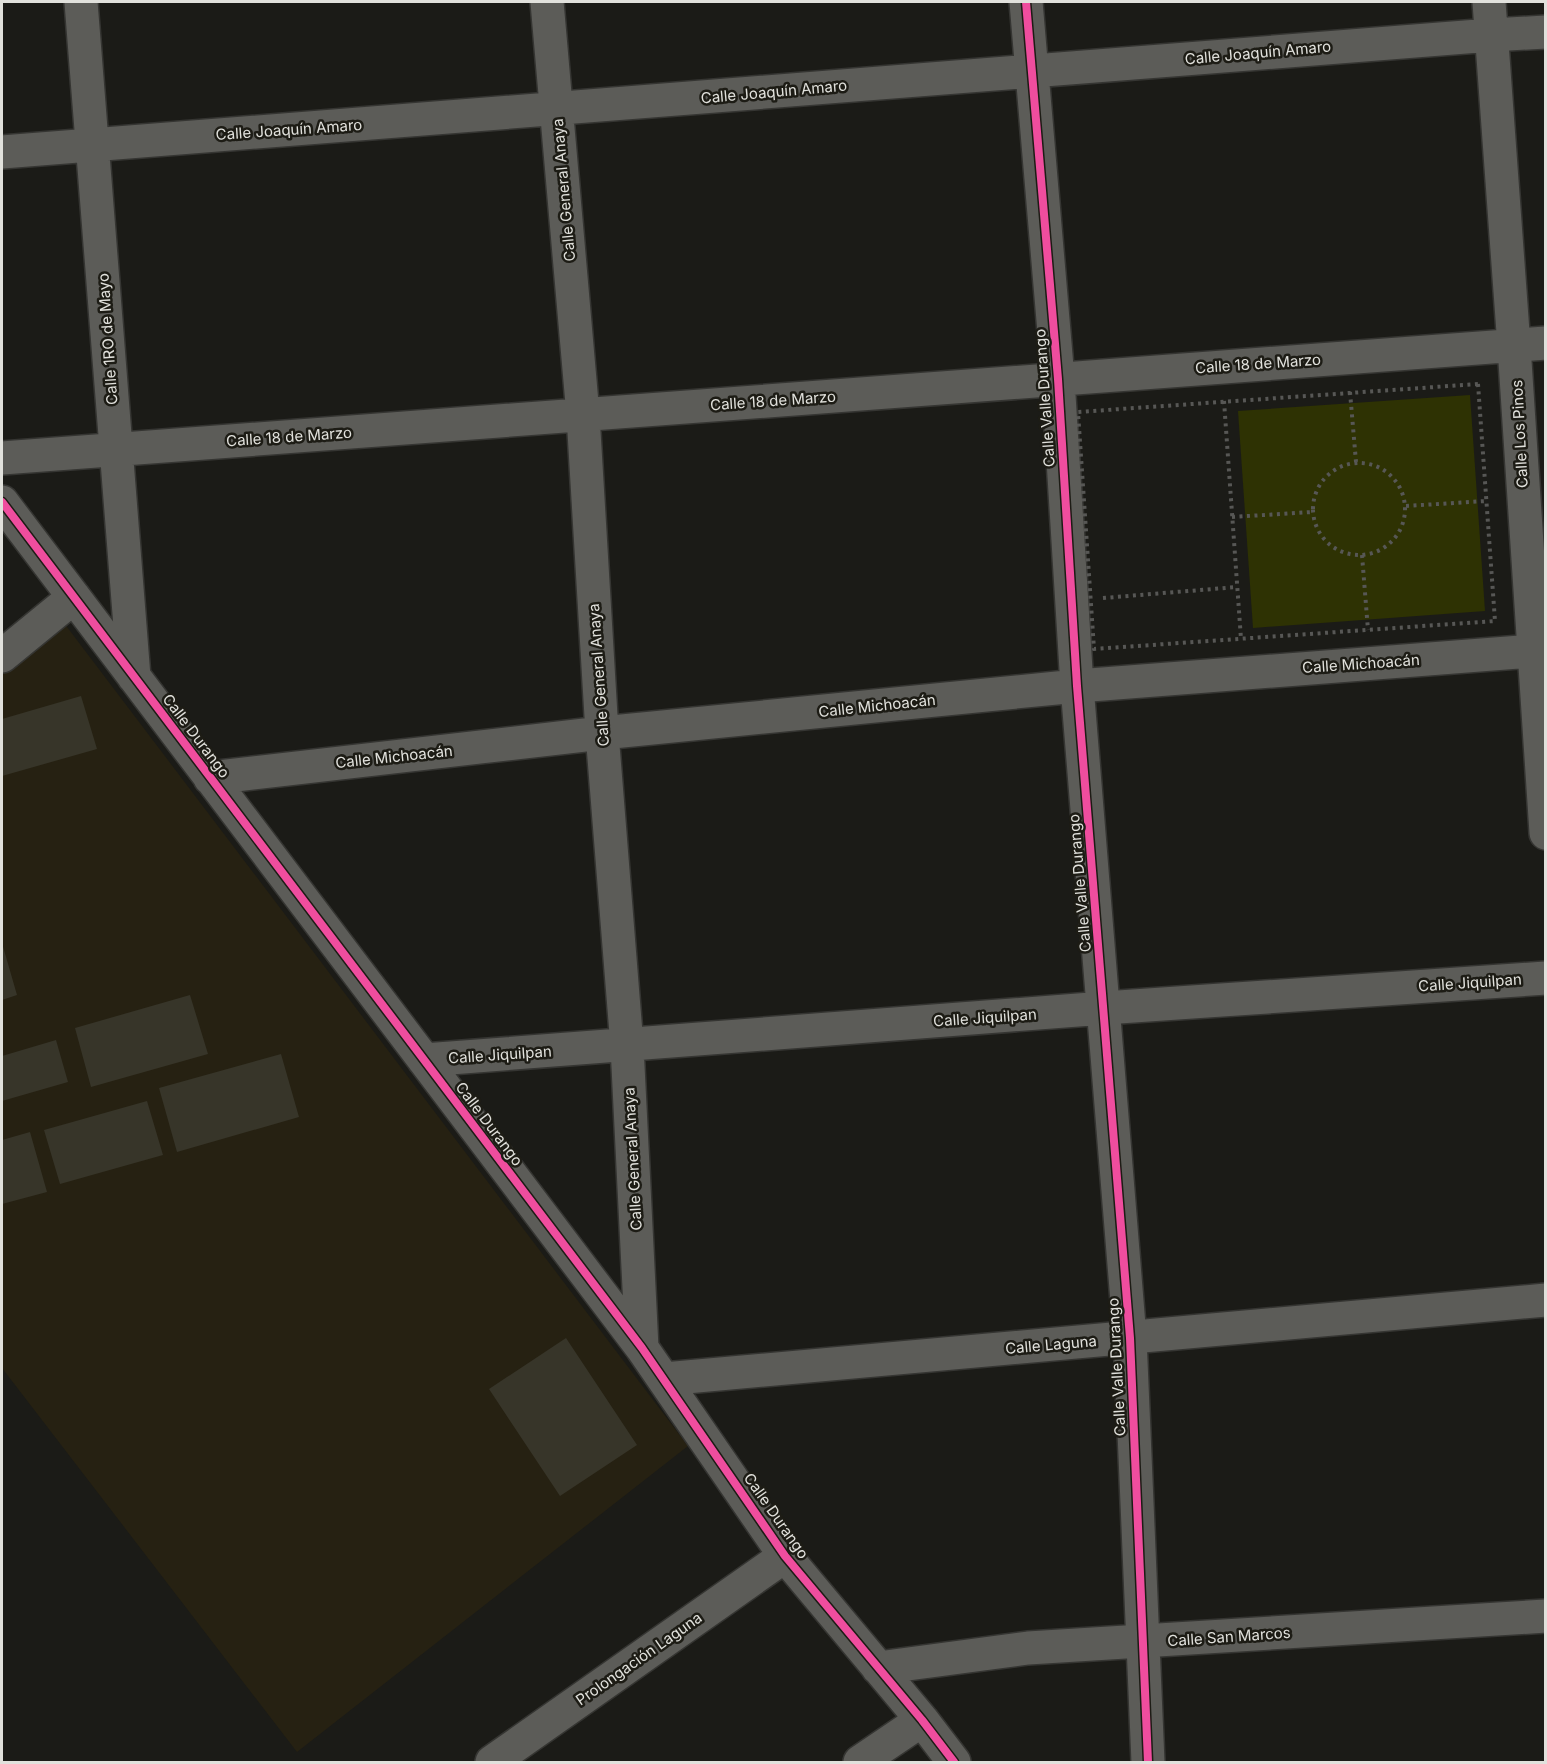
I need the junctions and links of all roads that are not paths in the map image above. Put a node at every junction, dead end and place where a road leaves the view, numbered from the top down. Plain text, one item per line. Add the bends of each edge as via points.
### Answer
1 (81, 2) edge
2 (547, 2) edge
3 (1026, 2) edge
4 (1489, 2) edge
5 (1545, 32) edge
6 (1491, 35) junction
7 (1032, 71) junction
8 (557, 109) junction
9 (93, 145) junction
10 (2, 152) edge
11 (1530, 345) edge
12 (1058, 379) junction
13 (583, 415) junction
14 (116, 450) junction
15 (2, 458) edge
16 (2, 502) edge
17 (74, 597) junction
18 (1539, 650) edge
19 (2, 656) edge
20 (134, 677) junction
21 (1077, 686) junction
22 (602, 734) junction
23 (210, 778) junction
24 (1545, 833) edge
25 (1545, 978) edge
26 (1104, 1008) junction
27 (627, 1046) junction
28 (424, 1060) junction
29 (1545, 1300) edge
30 (1130, 1338) junction
31 (642, 1348) junction
32 (664, 1379) junction
33 (785, 1556) junction
34 (1545, 1616) edge
35 (1142, 1642) junction
36 (878, 1668) junction
37 (922, 1720) junction
38 (878, 1758) edge
39 (492, 1762) edge
40 (954, 1762) edge
41 (1148, 1762) edge

1 - 9 street, Calle 1RO de Mayo
2 - 8 street, Calle General Anaya
3 - 7 street, Calle Valle Durango
4 - 6 street, Calle Los Pinos
5 - 6 street, Calle Joaquín Amaro
6 - 7 street, Calle Joaquín Amaro
6 - 11 street, Calle Los Pinos
7 - 8 street, Calle Joaquín Amaro
7 - 12 street, Calle Valle Durango
8 - 9 street, Calle Joaquín Amaro
8 - 13 street, Calle General Anaya
9 - 10 street, Calle Joaquín Amaro
9 - 14 street, Calle 1RO de Mayo
11 - 12 street, Calle 18 de Marzo
11 - 18 street, Calle Los Pinos
12 - 13 street, Calle 18 de Marzo
12 - 21 street, Calle Valle Durango
13 - 14 street, Calle 18 de Marzo
13 - 22 street, Calle General Anaya
14 - 15 street, Calle 18 de Marzo
14 - 20 street, Calle 1RO de Mayo
16 - 17 street, Calle Durango
17 - 19 street
17 - 20 street, Calle Durango
18 - 21 street, Calle Michoacán
18 - 24 street, Calle Los Pinos
20 - 23 street, Calle Durango
21 - 22 street, Calle Michoacán
21 - 26 street, Calle Valle Durango
22 - 23 street, Calle Michoacán
22 - 27 street, Calle General Anaya
23 - 28 street, Calle Durango
25 - 26 street, Calle Jiquilpan
26 - 27 street, Calle Jiquilpan
26 - 30 street, Calle Valle Durango
27 - 28 street, Calle Jiquilpan
27 - 31 street, Calle General Anaya
28 - 31 street, Calle Durango
29 - 30 street, Calle Laguna
30 - 32 street, Calle Laguna
30 - 35 street, Calle Valle Durango
31 - 32 street, Calle Durango
32 - 33 street, Calle Durango
33 - 36 street, Calle Durango
33 - 39 street, Prolongación Laguna
34 - 35 street, Calle San Marcos
35 - 36 street, Calle San Marcos via 1008,1649
35 - 41 street, Calle Valle Durango
36 - 37 street, Calle Durango
37 - 38 street
37 - 40 street, Calle Durango

